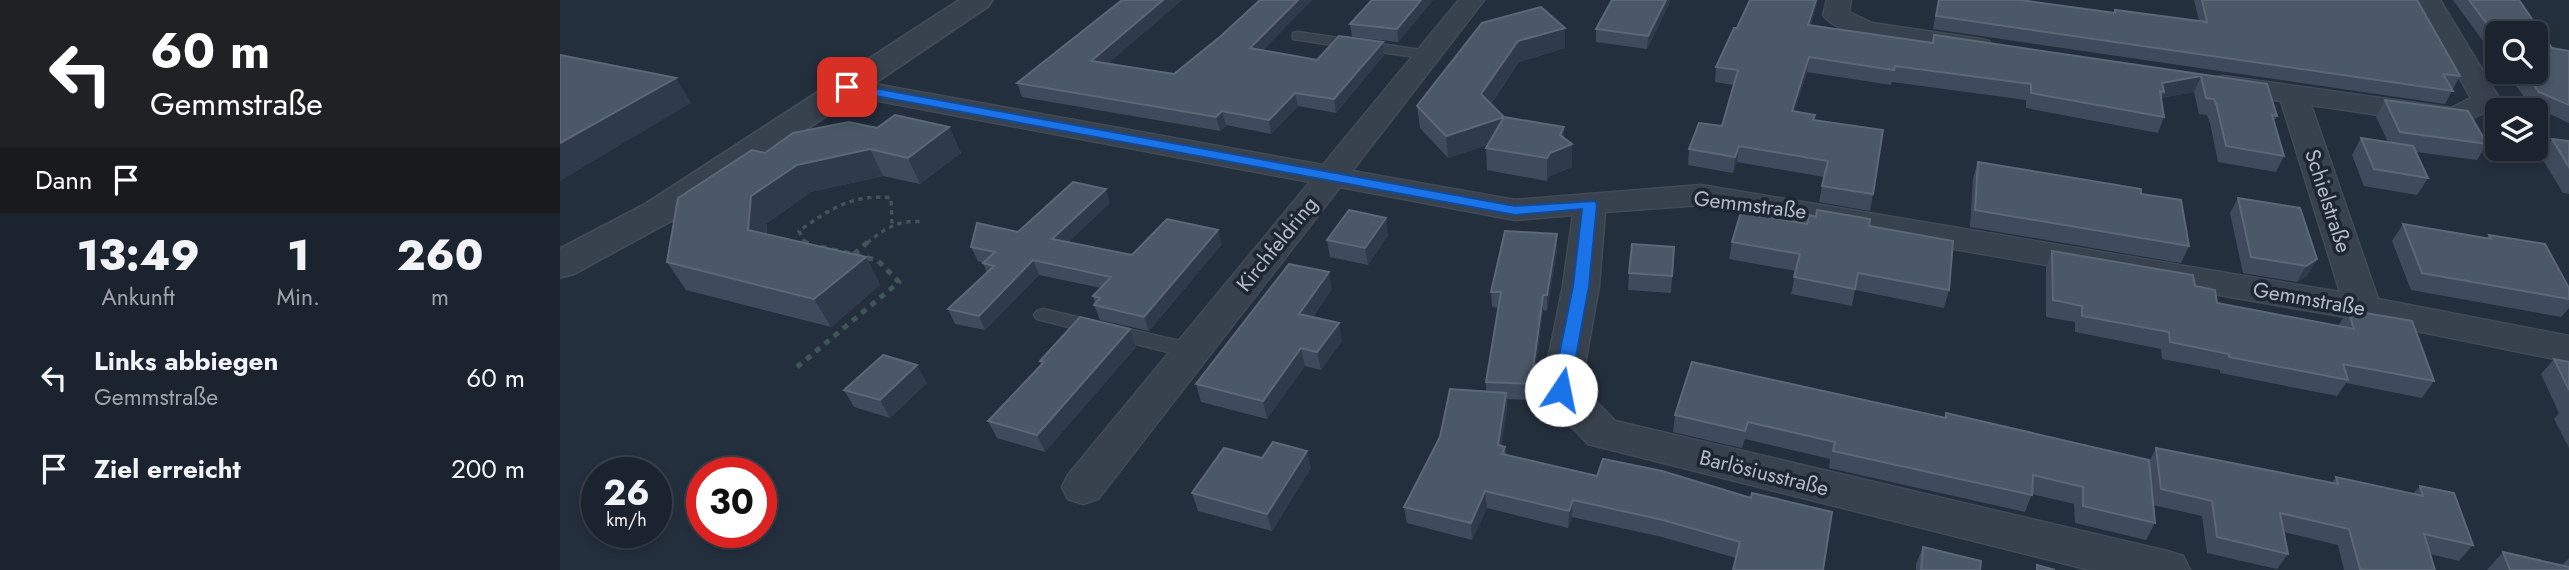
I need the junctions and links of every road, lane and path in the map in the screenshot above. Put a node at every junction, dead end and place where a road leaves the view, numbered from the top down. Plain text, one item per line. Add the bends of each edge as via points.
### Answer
1 (978, 0) edge
2 (1472, 0) edge
3 (1839, 0) edge
4 (2428, 0) edge
5 (1298, 36) dead end
6 (2003, 51) edge
7 (1428, 55) junction
8 (2196, 80) edge
9 (847, 87) junction
10 (2293, 94) junction
11 (1331, 176) junction
12 (1590, 204) junction
13 (924, 222) dead end
14 (892, 224) junction
15 (854, 254) junction
16 (560, 265) edge
17 (2363, 308) junction
18 (1043, 315) dead end
19 (2569, 349) edge
20 (1192, 351) junction
21 (797, 367) dead end
22 (1083, 487) dead end
23 (2167, 570) edge

1 - 9 street
2 - 7 street, Kirchfeldring
3 - 6 street via 1836,15 1865,30
4 - 10 street via 2487,101 2455,117
5 - 7 lane
7 - 11 street, Kirchfeldring
8 - 10 street
9 - 11 street, Gemmstraße
9 - 16 street via 659,212
10 - 17 street, Schielstraße
11 - 12 street, Gemmstraße via 1515,211
11 - 20 street, Kirchfeldring
12 - 17 street, Gemmstraße via 1701,195
12 - 23 street, Barlösiusstraße via 1581,286 1561,390 1602,433
13 - 14 path via 912,219
14 - 15 path
14 - 15 path via 891,198 874,194 838,203 799,231 804,243
15 - 21 path via 877,260 899,282
17 - 19 street, Gemmstraße
18 - 20 lane
20 - 22 street, Kirchfeldring

